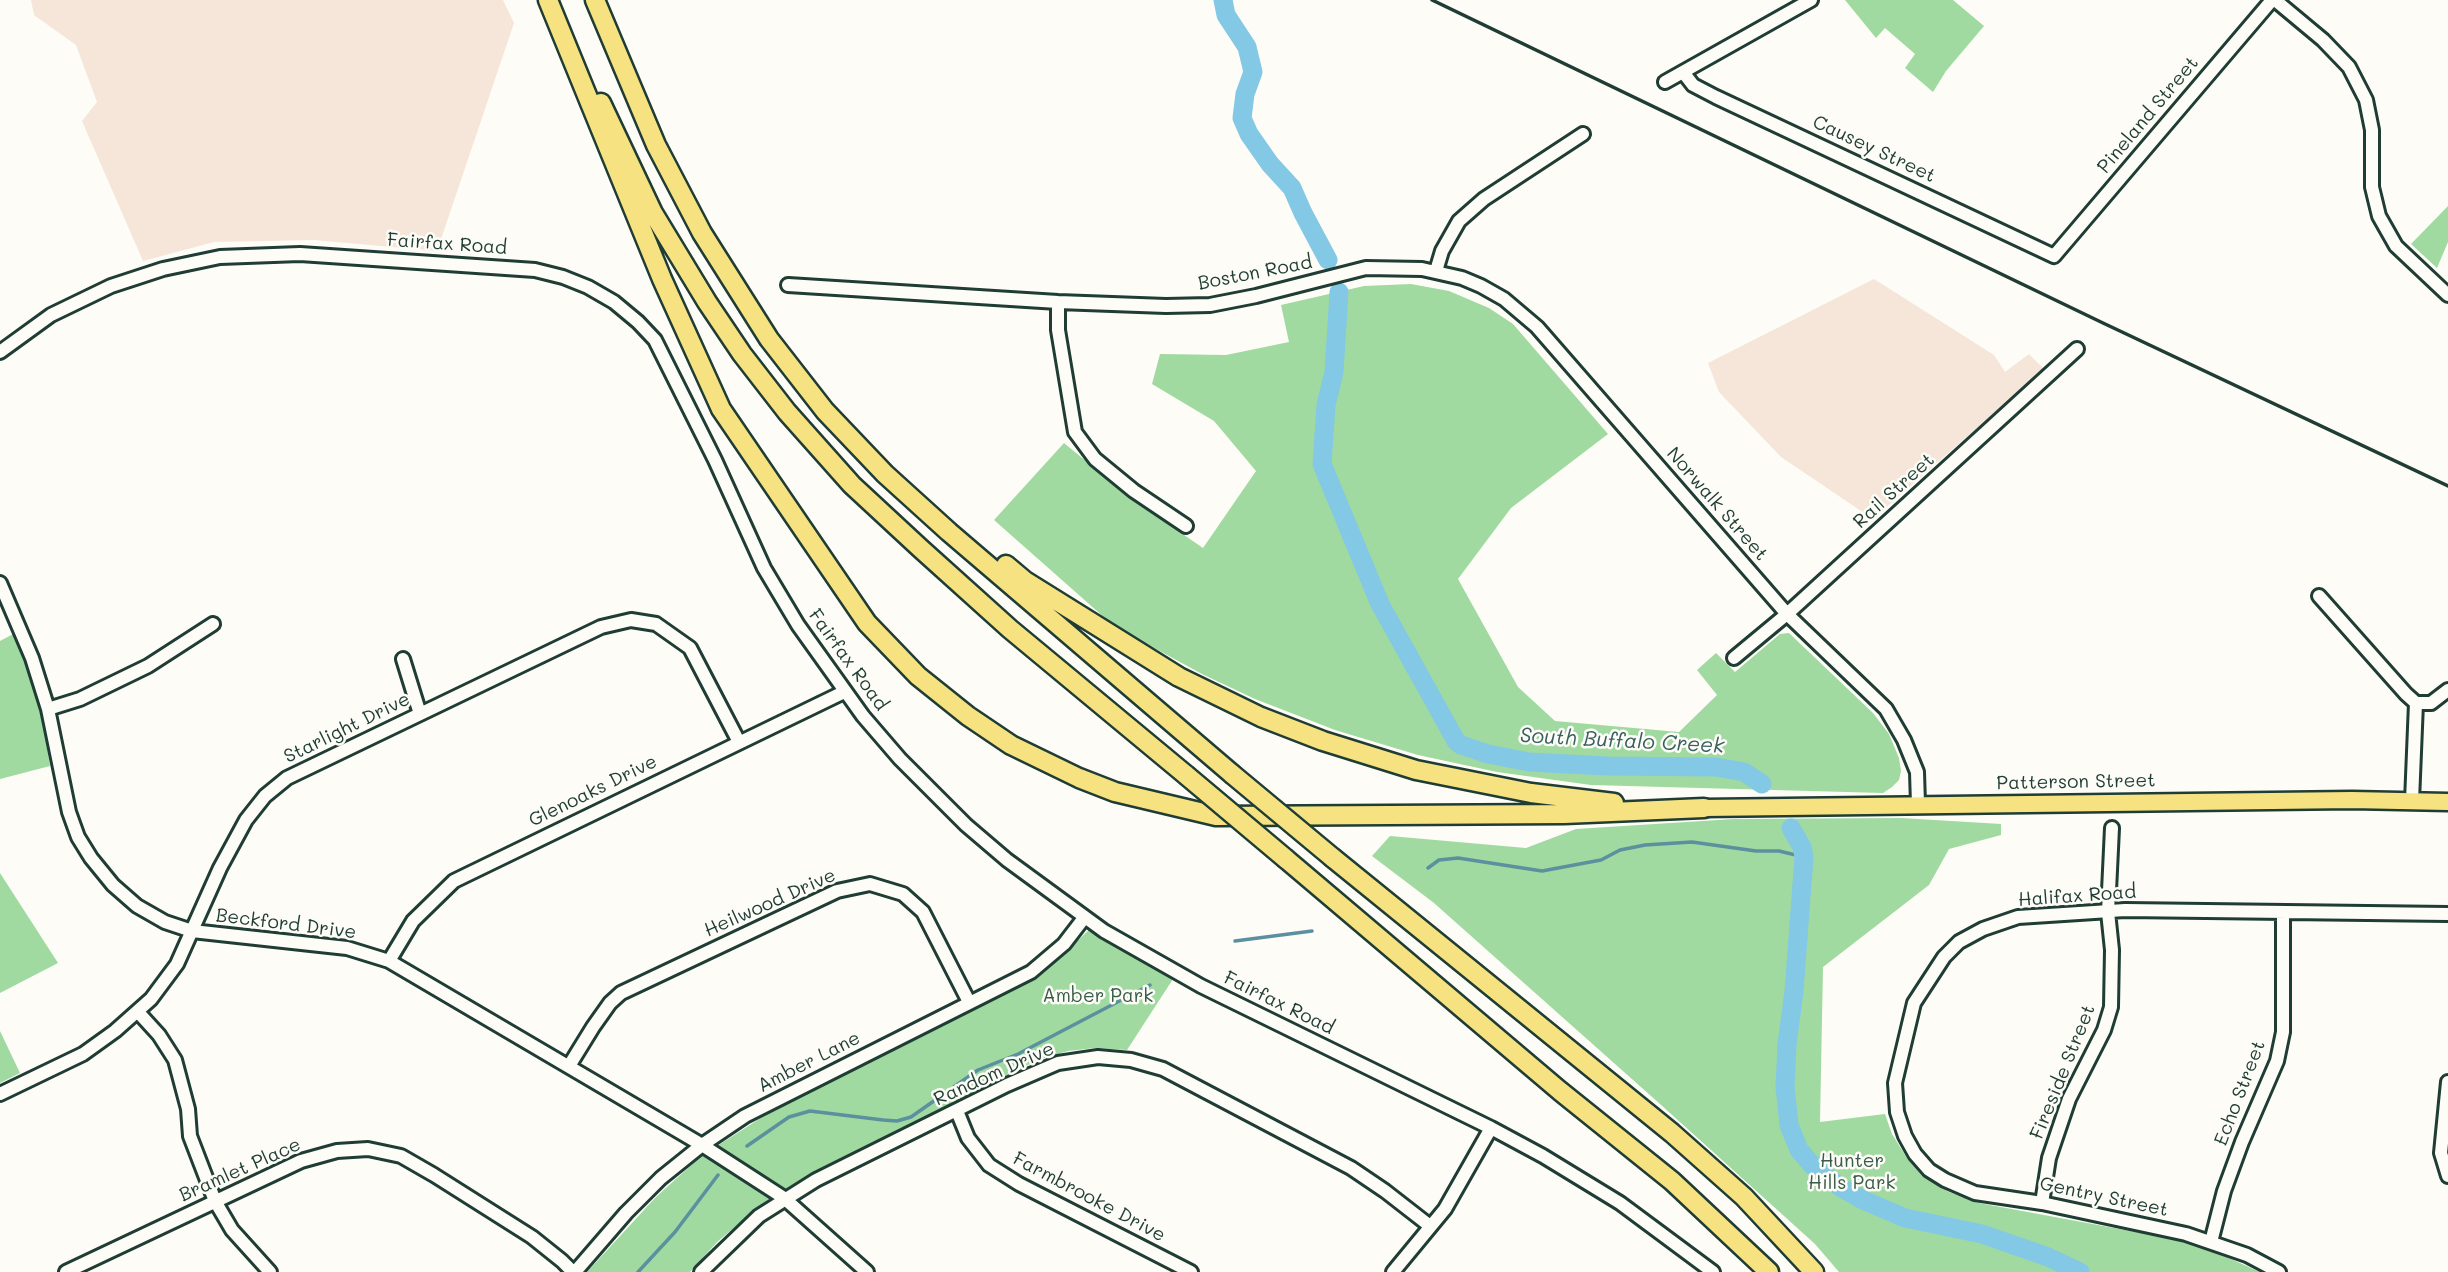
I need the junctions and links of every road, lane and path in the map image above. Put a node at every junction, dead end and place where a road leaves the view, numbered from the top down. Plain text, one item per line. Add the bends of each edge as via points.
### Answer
1 (548, 0) edge
2 (558, 0) edge
3 (595, 0) edge
4 (1811, 0) edge
5 (2273, 0) edge
6 (1683, 72) junction
7 (1665, 82) dead end
8 (1583, 134) dead end
9 (2054, 256) joint
10 (1436, 271) junction
11 (788, 285) dead end
12 (2448, 295) edge
13 (1058, 302) junction
14 (2077, 349) dead end
15 (0, 352) edge
16 (885, 474) junction
17 (1186, 526) dead end
18 (0, 583) edge
19 (2319, 596) dead end
20 (1787, 614) junction
21 (213, 624) dead end
22 (1734, 658) dead end
23 (403, 659) dead end
24 (2448, 690) edge
25 (844, 692) junction
26 (2417, 704) junction
27 (48, 709) junction
28 (420, 714) junction
29 (739, 742) junction
30 (2412, 802) junction
31 (2448, 802) edge
32 (1918, 804) junction
33 (1704, 808) junction
34 (2112, 828) dead end
35 (2108, 912) junction
36 (2283, 913) junction
37 (2448, 914) edge
38 (1084, 918) junction
39 (192, 931) junction
40 (389, 961) junction
41 (968, 1002) junction
42 (138, 1012) junction
43 (569, 1066) junction
44 (2448, 1082) edge
45 (0, 1094) edge
46 (957, 1111) junction
47 (1491, 1128) junction
48 (702, 1145) junction
49 (1922, 1163) joint
50 (2448, 1177) edge
51 (785, 1198) junction
52 (215, 1201) junction
53 (2042, 1203) junction
54 (1430, 1226) junction
55 (2211, 1242) junction
56 (66, 1272) edge
57 (270, 1272) edge
58 (574, 1272) edge
59 (701, 1272) edge
60 (867, 1272) edge
61 (1191, 1272) edge
62 (1393, 1272) edge
63 (1713, 1272) edge
64 (1769, 1272) edge
65 (1814, 1272) edge
66 (2279, 1272) edge

1 - 33 highway via 662,279 721,409 867,623 918,676 968,716 1011,745 1079,778 1115,792 1216,816 1563,814
2 - 64 highway, bridge via 653,214 742,354 852,485 1010,629 1672,1181
3 - 16 highway via 656,145 702,233 769,339 825,411
4 - 6 street
5 - 9 street, Pineland Street
5 - 12 street via 2349,67 2366,100 2372,130 2372,187 2379,216 2396,246
6 - 7 street
6 - 9 street, Causey Street via 1693,85 1716,97
8 - 10 street via 1459,221
10 - 13 street, Boston Road via 1366,268 1210,305
10 - 20 street, Norwalk Street via 1504,299 1537,327
11 - 13 street, Boston Road
13 - 17 street via 1058,330 1075,432 1095,458
14 - 20 street, Rail Street
15 - 25 street, Fairfax Road via 51,315 111,286 220,257 270,253 375,258 535,270 563,277 614,303 655,340 764,568
16 - 33 highway via 1025,581 1179,677 1261,717 1416,770 1606,803
16 - 65 highway, bridge via 1232,774 1672,1133 1744,1197
18 - 27 street, Beckford Drive via 32,657
19 - 26 street
20 - 22 street, Rail Street
20 - 32 street, Norwalk Street via 1886,709 1917,772
21 - 27 street via 148,666
23 - 28 street
24 - 26 street via 2431,703
25 - 29 street, Glenoaks Drive
25 - 38 street, Fairfax Road via 900,759 966,825
26 - 30 street
27 - 39 street, Beckford Drive via 69,812 91,858 137,906
28 - 29 street, Starlight Drive via 601,627 631,620 656,624 690,649
28 - 39 street, Starlight Drive via 287,778 265,796 233,842
29 - 40 street, Glenoaks Drive via 454,881 413,921
30 - 31 main road, Patterson Street
30 - 32 main road, Patterson Street
32 - 33 main road, Patterson Street
34 - 35 street, Fireside Street
35 - 36 street, Halifax Road
35 - 49 street, Halifax Road via 2018,917 1959,942 1938,965 1914,1003 1895,1083 1905,1136
35 - 53 street, Fireside Street via 2111,1007 2069,1099 2049,1157
36 - 37 street, Halifax Road
36 - 55 street, Echo Street via 2283,1032 2277,1061 2224,1191
38 - 41 street, Amber Lane via 1064,944 1031,972
38 - 47 street, Fairfax Road via 1201,986
39 - 40 street, Beckford Drive via 347,948
39 - 42 street, Starlight Drive via 177,964
40 - 43 street, Beckford Drive
41 - 43 street, Heilwood Drive via 923,912 903,894 870,884 837,891 621,993
41 - 48 street, Amber Lane via 745,1116
42 - 45 street, Starlight Drive via 83,1054
42 - 52 street via 175,1060 186,1097 190,1136
43 - 48 street, Beckford Drive
44 - 50 street via 2441,1153
46 - 51 street, Random Drive
46 - 54 street, Random Drive via 1058,1063 1098,1057 1130,1060 1163,1069 1351,1168
46 - 61 street, Farmbrooke Drive via 968,1138 989,1165
47 - 54 street via 1445,1209
47 - 63 street, Fairfax Road via 1620,1203
48 - 51 street, Beckford Drive
48 - 58 street, Amber Lane via 661,1178
49 - 53 street, Gentry Street via 1975,1193
51 - 59 street, Random Drive via 759,1216
51 - 60 street, Beckford Drive
52 - 56 street, Bramlet Place
52 - 57 street via 232,1230
52 - 58 street, Bramlet Place via 301,1161 368,1149 401,1156 443,1181 532,1237
53 - 55 street, Gentry Street
54 - 62 street
55 - 66 street, Gentry Street

